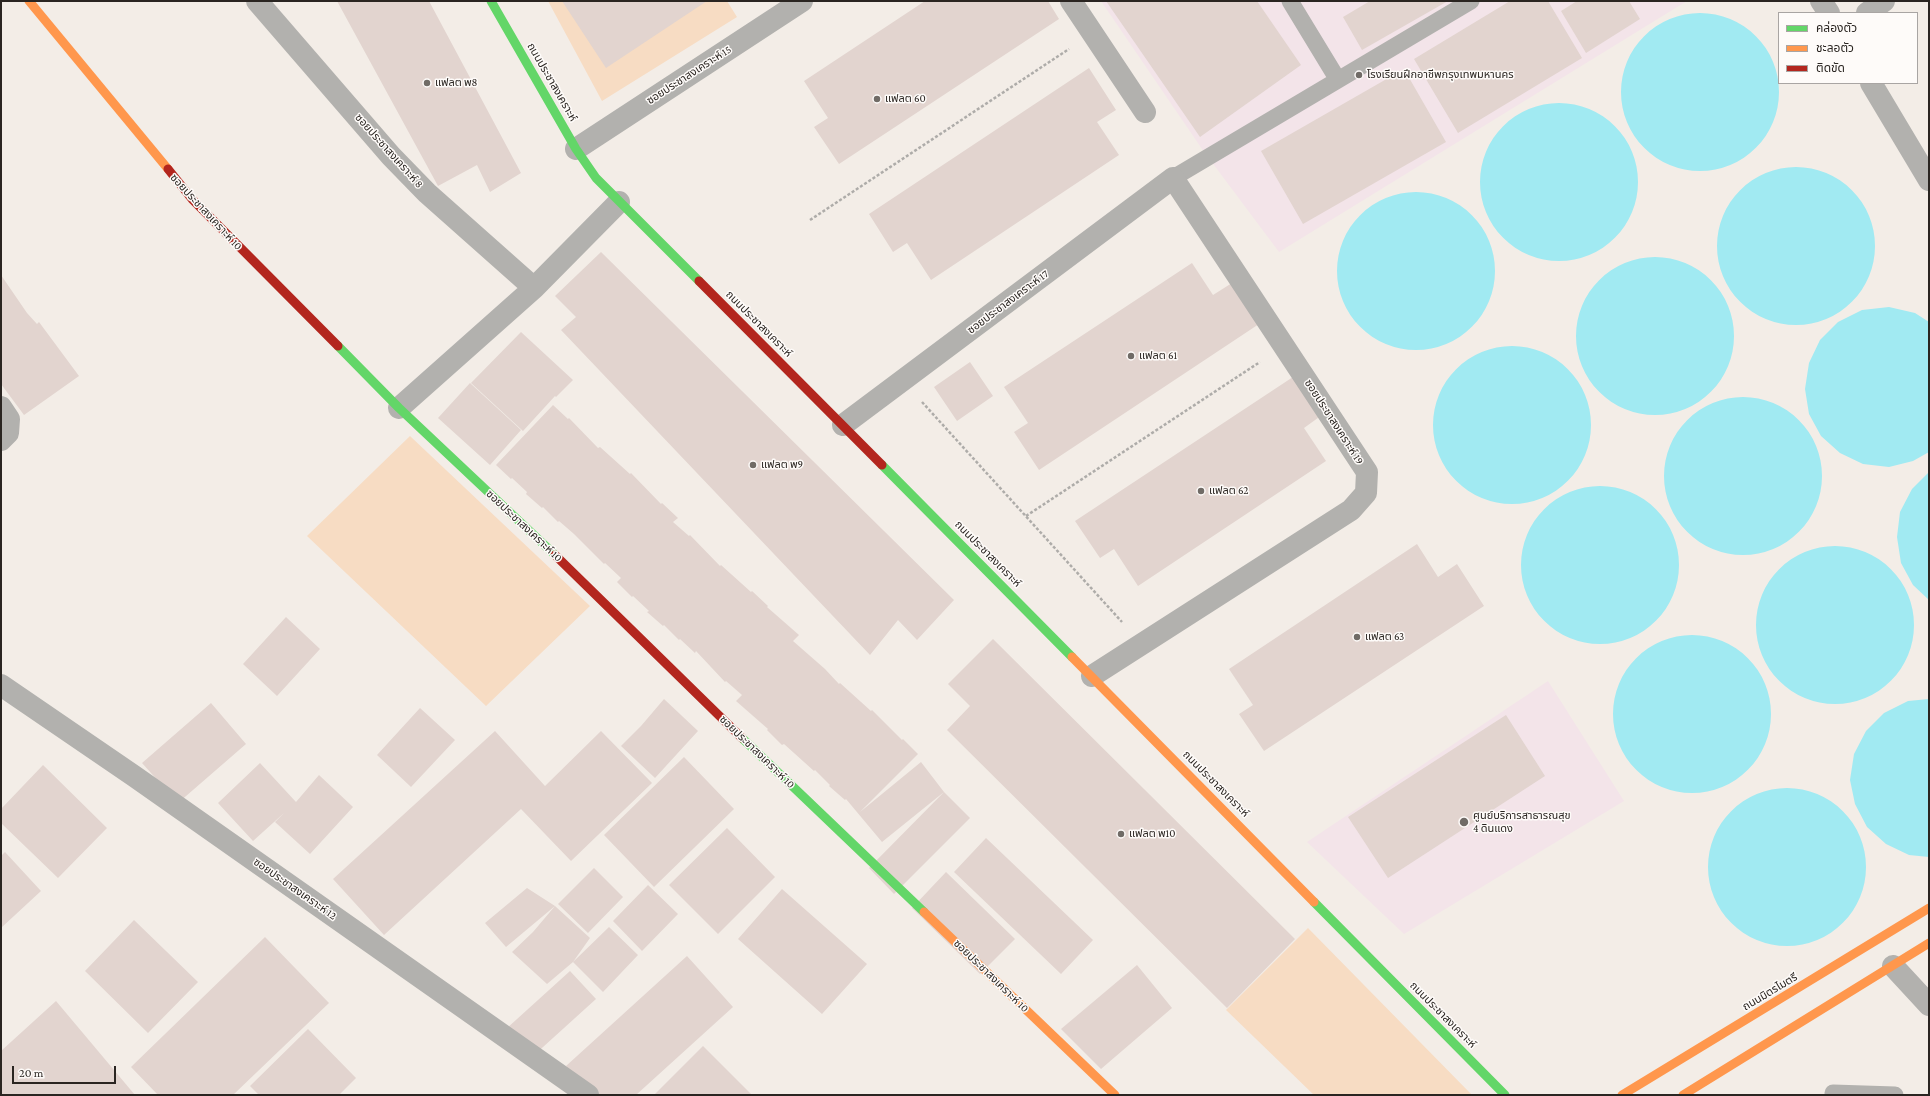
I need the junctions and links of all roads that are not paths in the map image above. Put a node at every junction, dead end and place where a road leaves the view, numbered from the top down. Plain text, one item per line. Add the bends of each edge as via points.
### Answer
1 (30, 1) edge
2 (258, 1) edge
3 (491, 1) edge
4 (802, 1) edge
5 (1071, 1) edge
6 (1290, 1) edge
7 (1471, 1) edge
8 (1821, 1) edge
9 (1884, 1) edge
10 (1828, 12) edge
11 (1868, 12) edge
12 (1338, 80) junction
13 (1872, 84) edge
14 (1145, 112) dead end
15 (576, 149) junction
16 (1173, 178) junction
17 (1929, 180) edge
18 (619, 202) junction
19 (534, 288) junction
20 (1, 407) edge
21 (399, 408) junction
22 (843, 425) junction
23 (1, 440) edge
24 (1092, 676) junction
25 (1, 685) edge
26 (1929, 908) edge
27 (1929, 943) edge
28 (1891, 962) junction
29 (1929, 1005) edge
30 (1833, 1093) dead end
31 (588, 1095) edge
32 (1115, 1095) edge
33 (1505, 1095) edge
34 (1622, 1095) edge
35 (1683, 1095) edge
36 (1895, 1095) edge

1 - 21 street, ซอยประชาสงเคราะห์ 10 via 192,199
2 - 19 street, ซอยประชาสงเคราะห์ 8 via 391,156 427,193
3 - 15 street, ถนนประชาสงเคราะห์
4 - 15 street, ซอยประชาสงเคราะห์ 15
5 - 14 street
6 - 12 lane
7 - 12 lane
8 - 10 street
9 - 11 street
12 - 16 lane
13 - 17 street
15 - 18 street, ถนนประชาสงเคราะห์ via 596,178
16 - 22 street, ซอยประชาสงเคราะห์ 17
16 - 24 street, ซอยประชาสงเคราะห์ 19 via 1367,472 1366,493 1351,510
18 - 19 street
18 - 22 street, ถนนประชาสงเคราะห์
19 - 21 street
20 - 23 street via 9,419 8,433
21 - 32 street, ซอยประชาสงเคราะห์ 10
22 - 24 street, ถนนประชาสงเคราะห์
24 - 33 street, ถนนประชาสงเคราะห์
25 - 31 street, ซอยประชาสงเคราะห์ 12
26 - 34 street, ถนนมิตรไมตรี via 1879,944
27 - 28 street
28 - 29 street
28 - 35 street
30 - 36 lane

